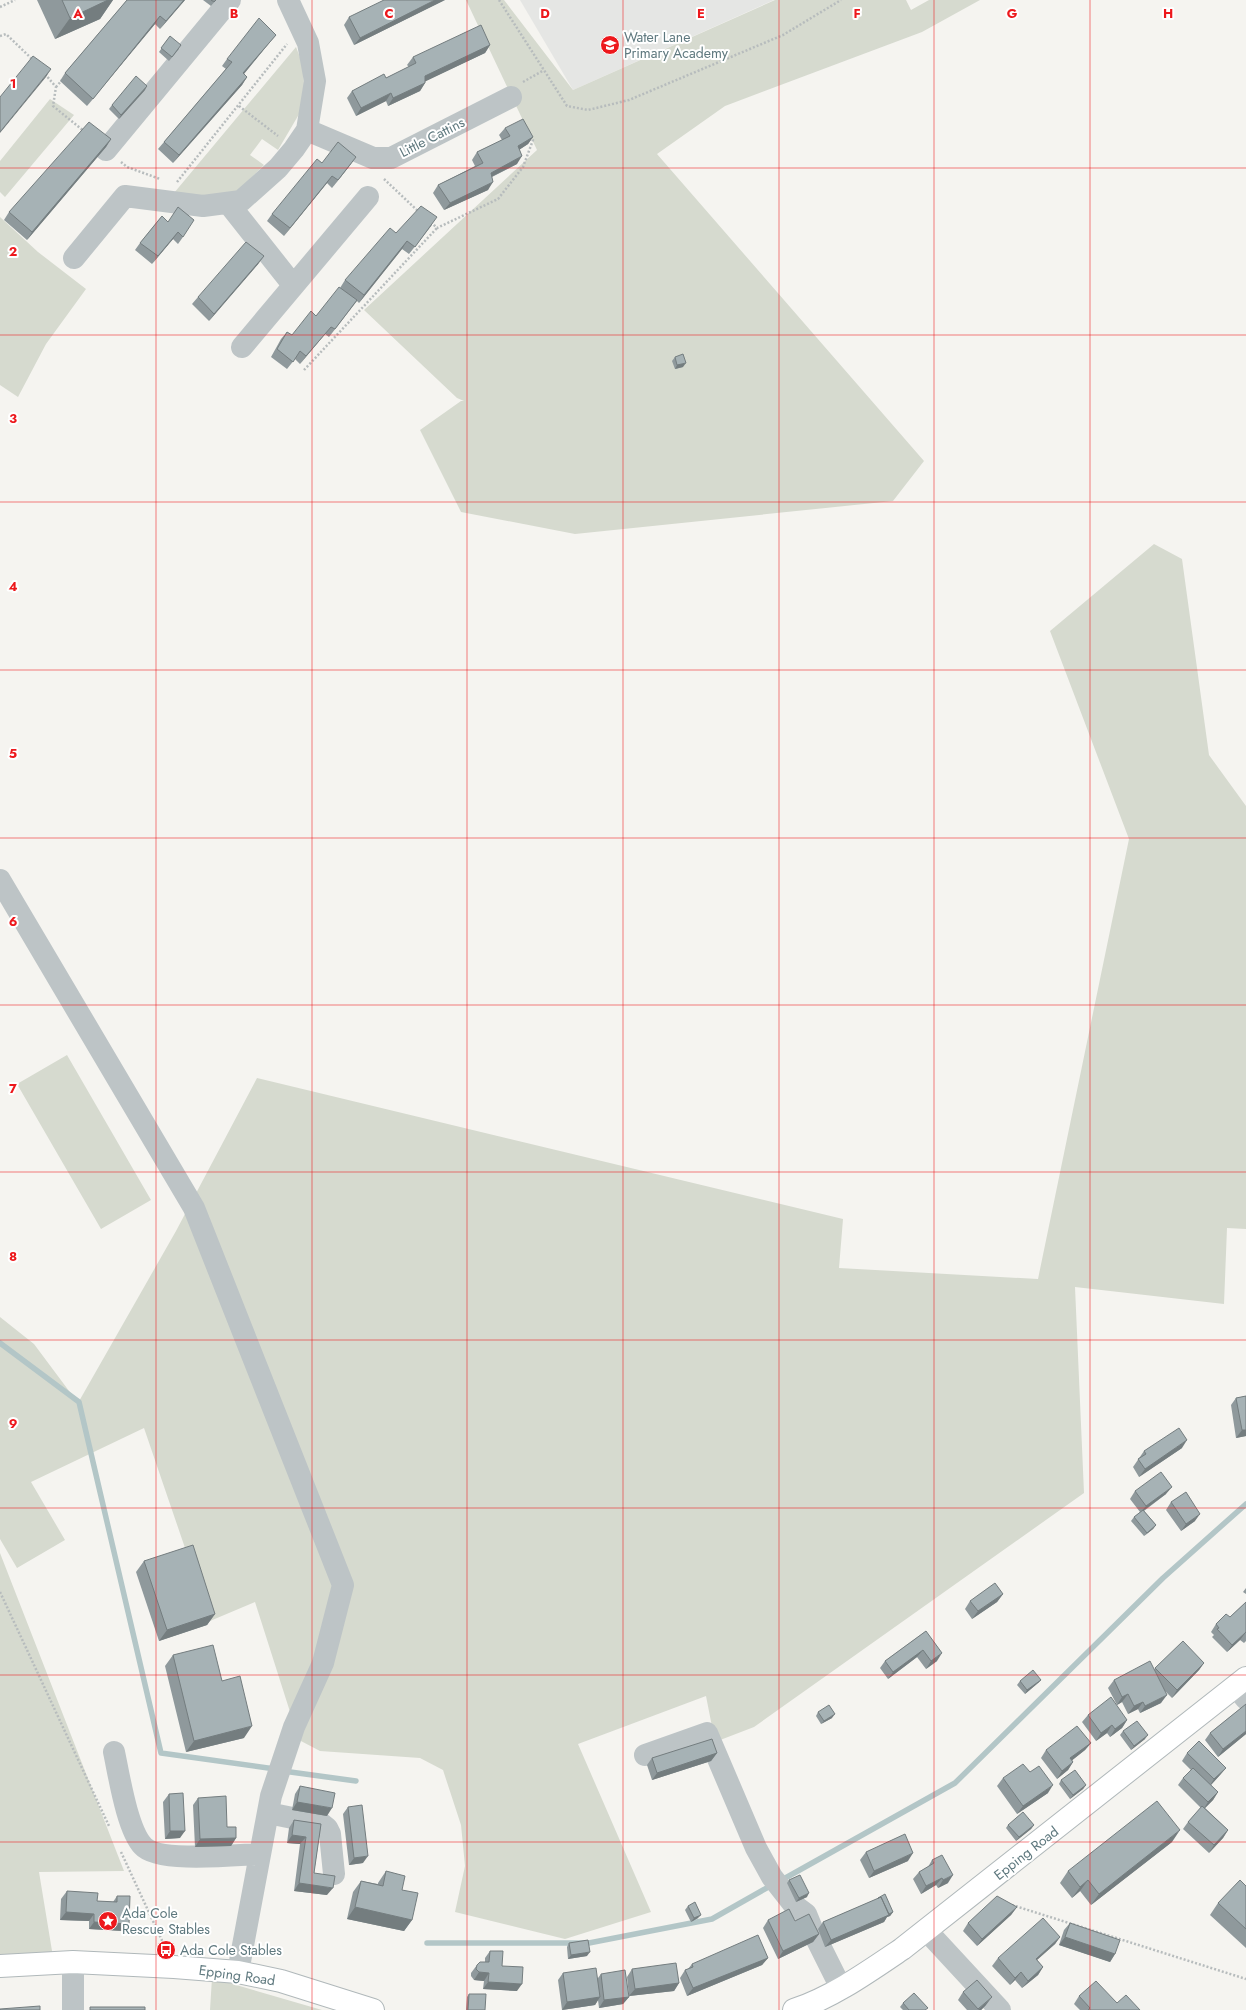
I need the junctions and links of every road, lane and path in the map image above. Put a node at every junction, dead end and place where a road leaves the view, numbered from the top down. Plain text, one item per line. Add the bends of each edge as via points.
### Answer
1 (15, 0) edge
2 (230, 0) edge
3 (498, 0) edge
4 (841, 0) edge
5 (0, 7) edge
6 (296, 8) edge
7 (0, 36) edge
8 (36, 64) edge
9 (41, 70) edge
10 (66, 76) edge
11 (56, 87) junction
12 (511, 97) dead end
13 (239, 106) junction
14 (307, 130) junction
15 (530, 135) edge
16 (294, 149) junction
17 (106, 150) junction
18 (373, 158) junction
19 (162, 179) dead end
20 (368, 197) dead end
21 (163, 201) junction
22 (228, 203) junction
23 (424, 216) edge
24 (430, 221) edge
25 (438, 228) junction
26 (74, 258) dead end
27 (293, 284) junction
28 (242, 348) dead end
29 (304, 370) dead end
30 (0, 880) edge
31 (0, 1592) edge
32 (1243, 1688) edge
33 (114, 1752) dead end
34 (645, 1755) dead end
35 (268, 1813) junction
36 (110, 1830) dead end
37 (121, 1852) dead end
38 (260, 1854) junction
39 (334, 1874) edge
40 (1005, 1902) edge
41 (926, 1930) junction
42 (73, 1962) junction
43 (0, 1966) edge
44 (174, 1967) junction
45 (238, 1972) junction
46 (1246, 1979) edge
47 (841, 1988) junction
48 (73, 2010) edge
49 (373, 2010) edge
50 (794, 2010) edge
51 (1000, 2010) edge

1 - 5 path
2 - 17 street
3 - 4 path via 567,106 588,110 629,100 742,53 782,35
6 - 13 path
6 - 14 street via 308,43 315,81
7 - 8 path via 6,34
9 - 11 path
10 - 11 path
11 - 17 path via 53,106
12 - 18 street, Little Cattins via 392,158
13 - 16 path
13 - 21 path
14 - 16 street
14 - 18 street, Little Cattins
15 - 25 path via 533,140 523,167 498,199
16 - 22 street via 278,168 241,201
17 - 19 path via 127,167
18 - 23 path via 378,173
20 - 27 street
21 - 22 street via 202,206
21 - 26 street via 125,196
22 - 27 street
24 - 25 path
25 - 29 path
27 - 28 street
30 - 35 street via 194,1208 343,1585 323,1663 294,1727 271,1796
31 - 36 path
32 - 41 main road, Epping Road
33 - 38 street via 132,1826 142,1845 151,1852 168,1856
34 - 47 street via 707,1733 756,1848 794,1905 806,1914 814,1936
35 - 38 street
35 - 39 street via 322,1824 327,1828 330,1834
37 - 44 path
38 - 45 street
40 - 46 path
41 - 47 main road, Epping Road via 857,1980
41 - 51 street
42 - 43 main road, Epping Road
42 - 44 main road, Epping Road
42 - 48 street
44 - 45 main road, Epping Road
45 - 49 main road, Epping Road via 281,1981
47 - 50 main road, Epping Road

